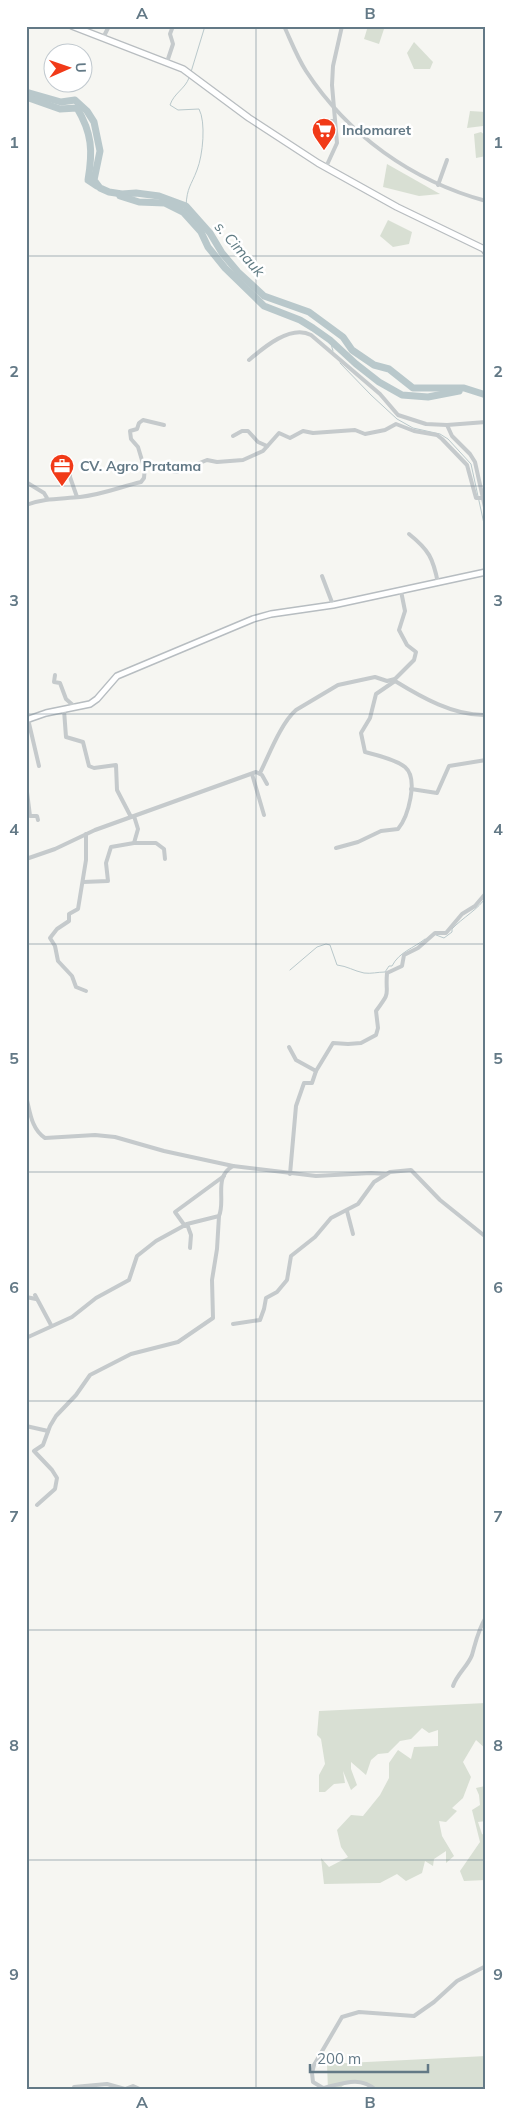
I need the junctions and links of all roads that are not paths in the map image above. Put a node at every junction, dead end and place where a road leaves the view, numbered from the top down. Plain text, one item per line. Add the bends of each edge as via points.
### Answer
1 (72, 26) edge
2 (109, 26) edge
3 (173, 26) edge
4 (284, 26) edge
5 (342, 26) edge
6 (103, 38) junction
7 (167, 62) junction
8 (332, 107) junction
9 (323, 121) dead end
10 (334, 121) junction
11 (447, 160) dead end
12 (326, 167) junction
13 (438, 185) junction
14 (486, 201) edge
15 (485, 250) edge
16 (249, 360) dead end
17 (403, 419) junction
18 (486, 422) edge
19 (397, 424) junction
20 (164, 425) dead end
21 (447, 425) junction
22 (233, 436) dead end
23 (267, 446) junction
24 (70, 466) dead end
25 (144, 467) junction
26 (26, 482) edge
27 (77, 497) junction
28 (47, 498) junction
29 (480, 499) junction
30 (26, 504) edge
31 (486, 512) edge
32 (408, 534) dead end
33 (486, 572) edge
34 (322, 576) dead end
35 (438, 583) junction
36 (400, 591) junction
37 (333, 606) junction
38 (55, 675) dead end
39 (395, 680) junction
40 (76, 708) junction
41 (64, 710) junction
42 (486, 715) edge
43 (27, 720) edge
44 (486, 760) edge
45 (40, 766) dead end
46 (260, 773) junction
47 (252, 774) junction
48 (26, 784) edge
49 (267, 784) dead end
50 (411, 789) junction
51 (264, 815) dead end
52 (133, 817) junction
53 (38, 820) dead end
54 (86, 834) junction
55 (134, 843) junction
56 (336, 848) dead end
57 (26, 859) edge
58 (165, 859) dead end
59 (83, 882) junction
60 (486, 893) edge
61 (86, 991) dead end
62 (289, 1047) dead end
63 (316, 1071) junction
64 (26, 1096) edge
65 (233, 1166) junction
66 (290, 1174) junction
67 (386, 1174) junction
68 (224, 1176) junction
69 (347, 1211) junction
70 (219, 1216) junction
71 (186, 1225) junction
72 (353, 1234) dead end
73 (486, 1237) edge
74 (190, 1248) dead end
75 (26, 1297) edge
76 (233, 1324) dead end
77 (51, 1325) junction
78 (26, 1338) edge
79 (26, 1426) edge
80 (48, 1431) junction
81 (36, 1505) dead end
82 (486, 1617) edge
83 (452, 1686) dead end
84 (486, 1966) edge
85 (74, 2087) dead end
86 (142, 2090) edge
87 (376, 2090) edge

1 - 6 main road
2 - 6 street
3 - 7 street via 170,34 173,44
4 - 8 street via 302,63
5 - 8 street via 333,66
6 - 7 main road
7 - 12 main road via 200,80 262,127
8 - 10 street
8 - 13 street via 382,152
9 - 10 street
10 - 12 street via 337,143
11 - 13 street
12 - 15 main road
13 - 14 street
16 - 17 street via 279,338 307,333 368,384
17 - 19 street
17 - 21 street
18 - 21 street
19 - 23 street via 365,434 355,430 302,431 290,438 279,433
19 - 29 street via 442,439 467,465
20 - 25 street via 143,420 137,429 130,431
21 - 29 street via 452,436 475,462
22 - 23 street via 248,431
23 - 25 street via 243,460 208,460 177,472 158,466
24 - 27 street
25 - 27 street via 141,482 107,493
26 - 28 street
27 - 28 street
28 - 30 street
29 - 31 street
32 - 35 street via 425,548 433,561
33 - 35 street
34 - 37 street
35 - 36 street
36 - 37 street
36 - 39 street via 405,611 399,630 416,654
37 - 40 street via 253,619 117,676 97,699
38 - 40 street via 54,682 60,683 66,699
39 - 42 street via 416,694 447,707
39 - 46 street via 387,681 378,676 338,685 312,699 291,715
39 - 50 street via 375,696 370,718 361,732 363,750 405,768 409,772
40 - 41 street
41 - 43 street
41 - 52 street via 66,736 82,742 89,766 116,764 117,790
43 - 45 street
44 - 50 street via 449,766 437,793
46 - 47 street
46 - 49 street
47 - 51 street
47 - 52 street
48 - 53 street via 30,816 37,816
50 - 56 street via 406,817 398,829 381,831
52 - 54 street
52 - 55 street via 138,829
54 - 57 street
54 - 59 street
55 - 58 street via 156,843 164,849
55 - 59 street via 111,847 106,860 107,881
59 - 61 street via 78,910 69,915 69,920 50,939 58,961 72,976 76,987
60 - 63 street via 446,933 435,933 404,955 402,966 388,972 388,994 376,1011 376,1035 361,1042 334,1043
62 - 63 street via 296,1060
63 - 66 street via 312,1084 304,1083 296,1106
64 - 65 street via 33,1122 45,1138 115,1137
65 - 66 street
65 - 68 street
66 - 67 street via 327,1177
67 - 69 street
67 - 73 street via 394,1170 411,1170 440,1200
68 - 70 street via 220,1185
68 - 71 street via 174,1212
69 - 72 street
69 - 76 street via 331,1218 315,1237 291,1256 287,1280 266,1298 260,1320
70 - 71 street
70 - 80 street via 212,1280 213,1318 178,1342 131,1354 92,1373 56,1416
71 - 74 street via 191,1235
71 - 77 street via 139,1254 129,1280 72,1316
75 - 77 street via 36,1297
77 - 78 street
79 - 80 street
80 - 81 street via 44,1443 34,1453 56,1475 57,1482 52,1492
82 - 83 street via 478,1629 472,1655 458,1672
84 - 87 street via 457,1982 414,2016 360,2012 342,2018 314,2065 313,2082 323,2088 340,2082 363,2082
85 - 86 street via 106,2084

